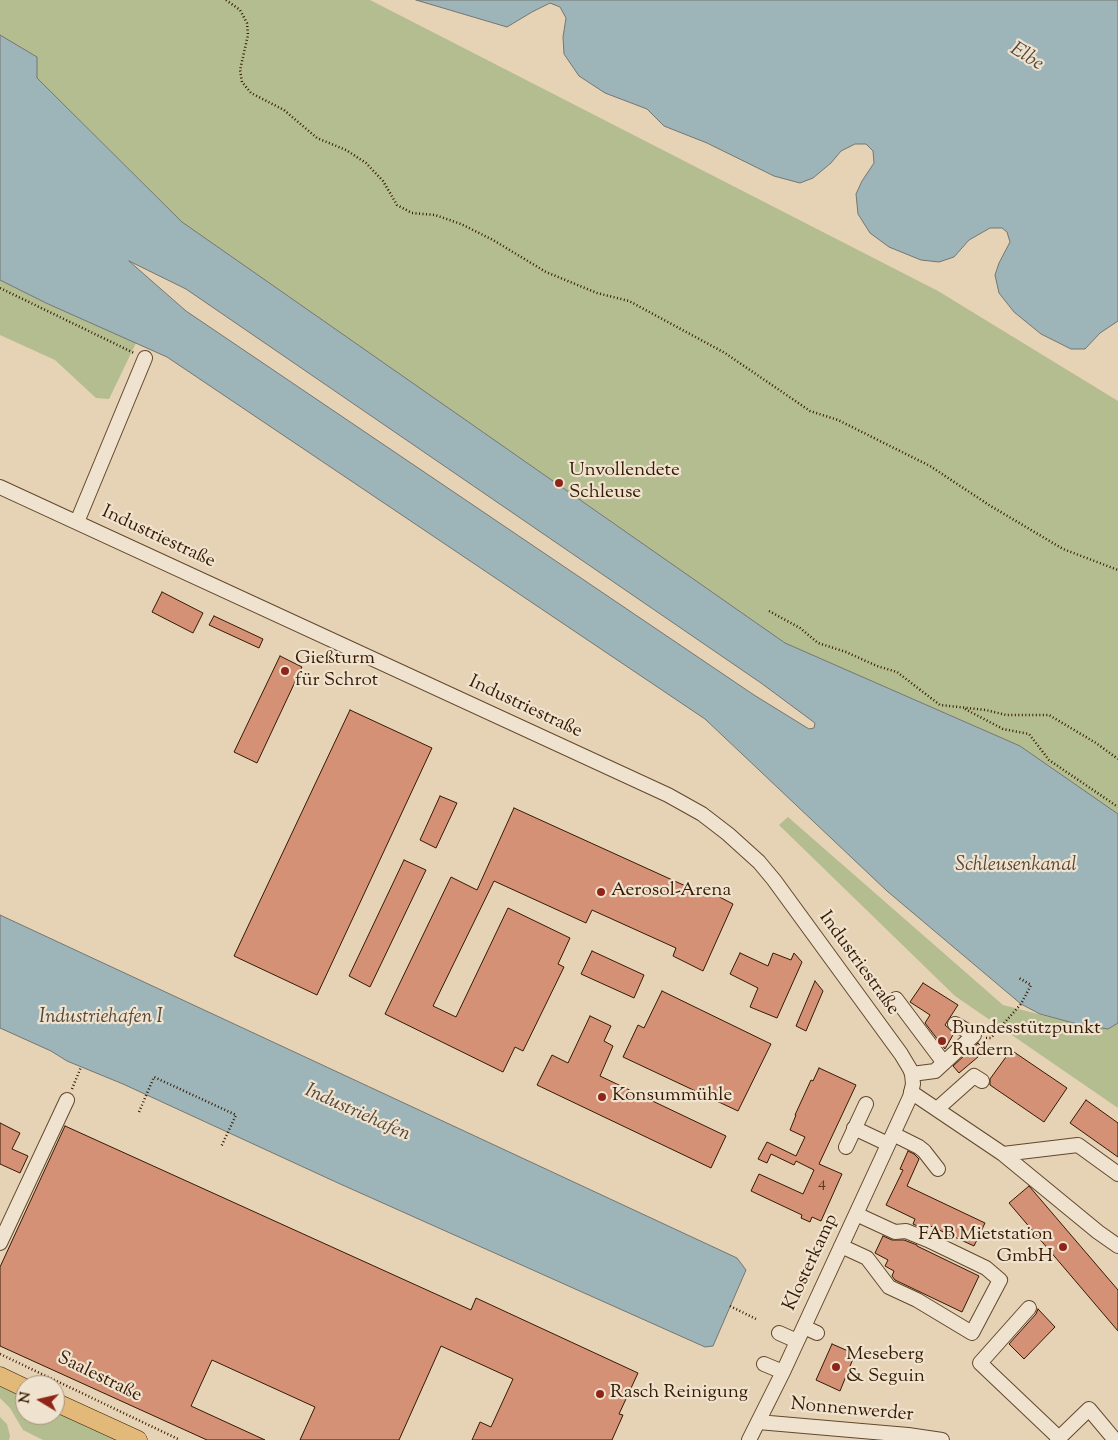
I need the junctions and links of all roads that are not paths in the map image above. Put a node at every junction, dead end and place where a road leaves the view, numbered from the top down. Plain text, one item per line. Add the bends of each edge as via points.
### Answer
1 (144, 358) road end
2 (0, 487) edge
3 (77, 522) junction
4 (896, 999) dead end
5 (955, 1024) dead end
6 (944, 1063) junction
7 (912, 1074) junction
8 (982, 1080) dead end
9 (910, 1097) junction
10 (67, 1100) dead end
11 (866, 1104) dead end
12 (937, 1109) junction
13 (854, 1128) junction
14 (891, 1139) junction
15 (846, 1147) dead end
16 (1003, 1154) junction
17 (938, 1169) dead end
18 (1118, 1174) edge
19 (856, 1214) junction
20 (0, 1243) edge
21 (841, 1246) junction
22 (1118, 1246) edge
23 (1029, 1308) dead end
24 (804, 1327) junction
25 (779, 1332) dead end
26 (817, 1333) dead end
27 (797, 1341) junction
28 (764, 1364) dead end
29 (783, 1372) junction
30 (0, 1376) edge
31 (15, 1383) edge
32 (65, 1407) edge
33 (758, 1422) junction
34 (907, 1438) edge
35 (1058, 1439) edge
36 (138, 1440) edge
37 (749, 1440) edge
38 (942, 1440) edge
39 (1116, 1440) edge

1 - 3 street
2 - 3 street, Industriestraße
3 - 7 street, Industriestraße via 668,795 702,814 741,845 774,880 901,1054
4 - 6 street
5 - 6 street via 974,1035
6 - 7 street via 935,1072
7 - 9 street
8 - 12 street via 974,1076
9 - 12 street
9 - 14 street, Klosterkamp
10 - 20 street
11 - 13 street
12 - 16 street
13 - 14 street
13 - 15 street
14 - 17 street via 919,1147
14 - 19 street, Klosterkamp
16 - 18 street via 1078,1145
16 - 22 street
19 - 21 street, Klosterkamp
19 - 21 street via 895,1232 906,1231 928,1240 986,1268 1000,1280 972,1334 889,1287 866,1258
21 - 24 street, Klosterkamp
23 - 35 street via 980,1363
24 - 26 street
24 - 27 street, Klosterkamp
25 - 27 street
27 - 29 street, Klosterkamp
28 - 29 street
29 - 33 street, Klosterkamp
30 - 31 main road
32 - 36 main road, Saalestraße
33 - 34 street, Nonnenwerder
33 - 37 street, Klosterkamp
34 - 38 street, Nonnenwerder
35 - 39 street via 1089,1409

